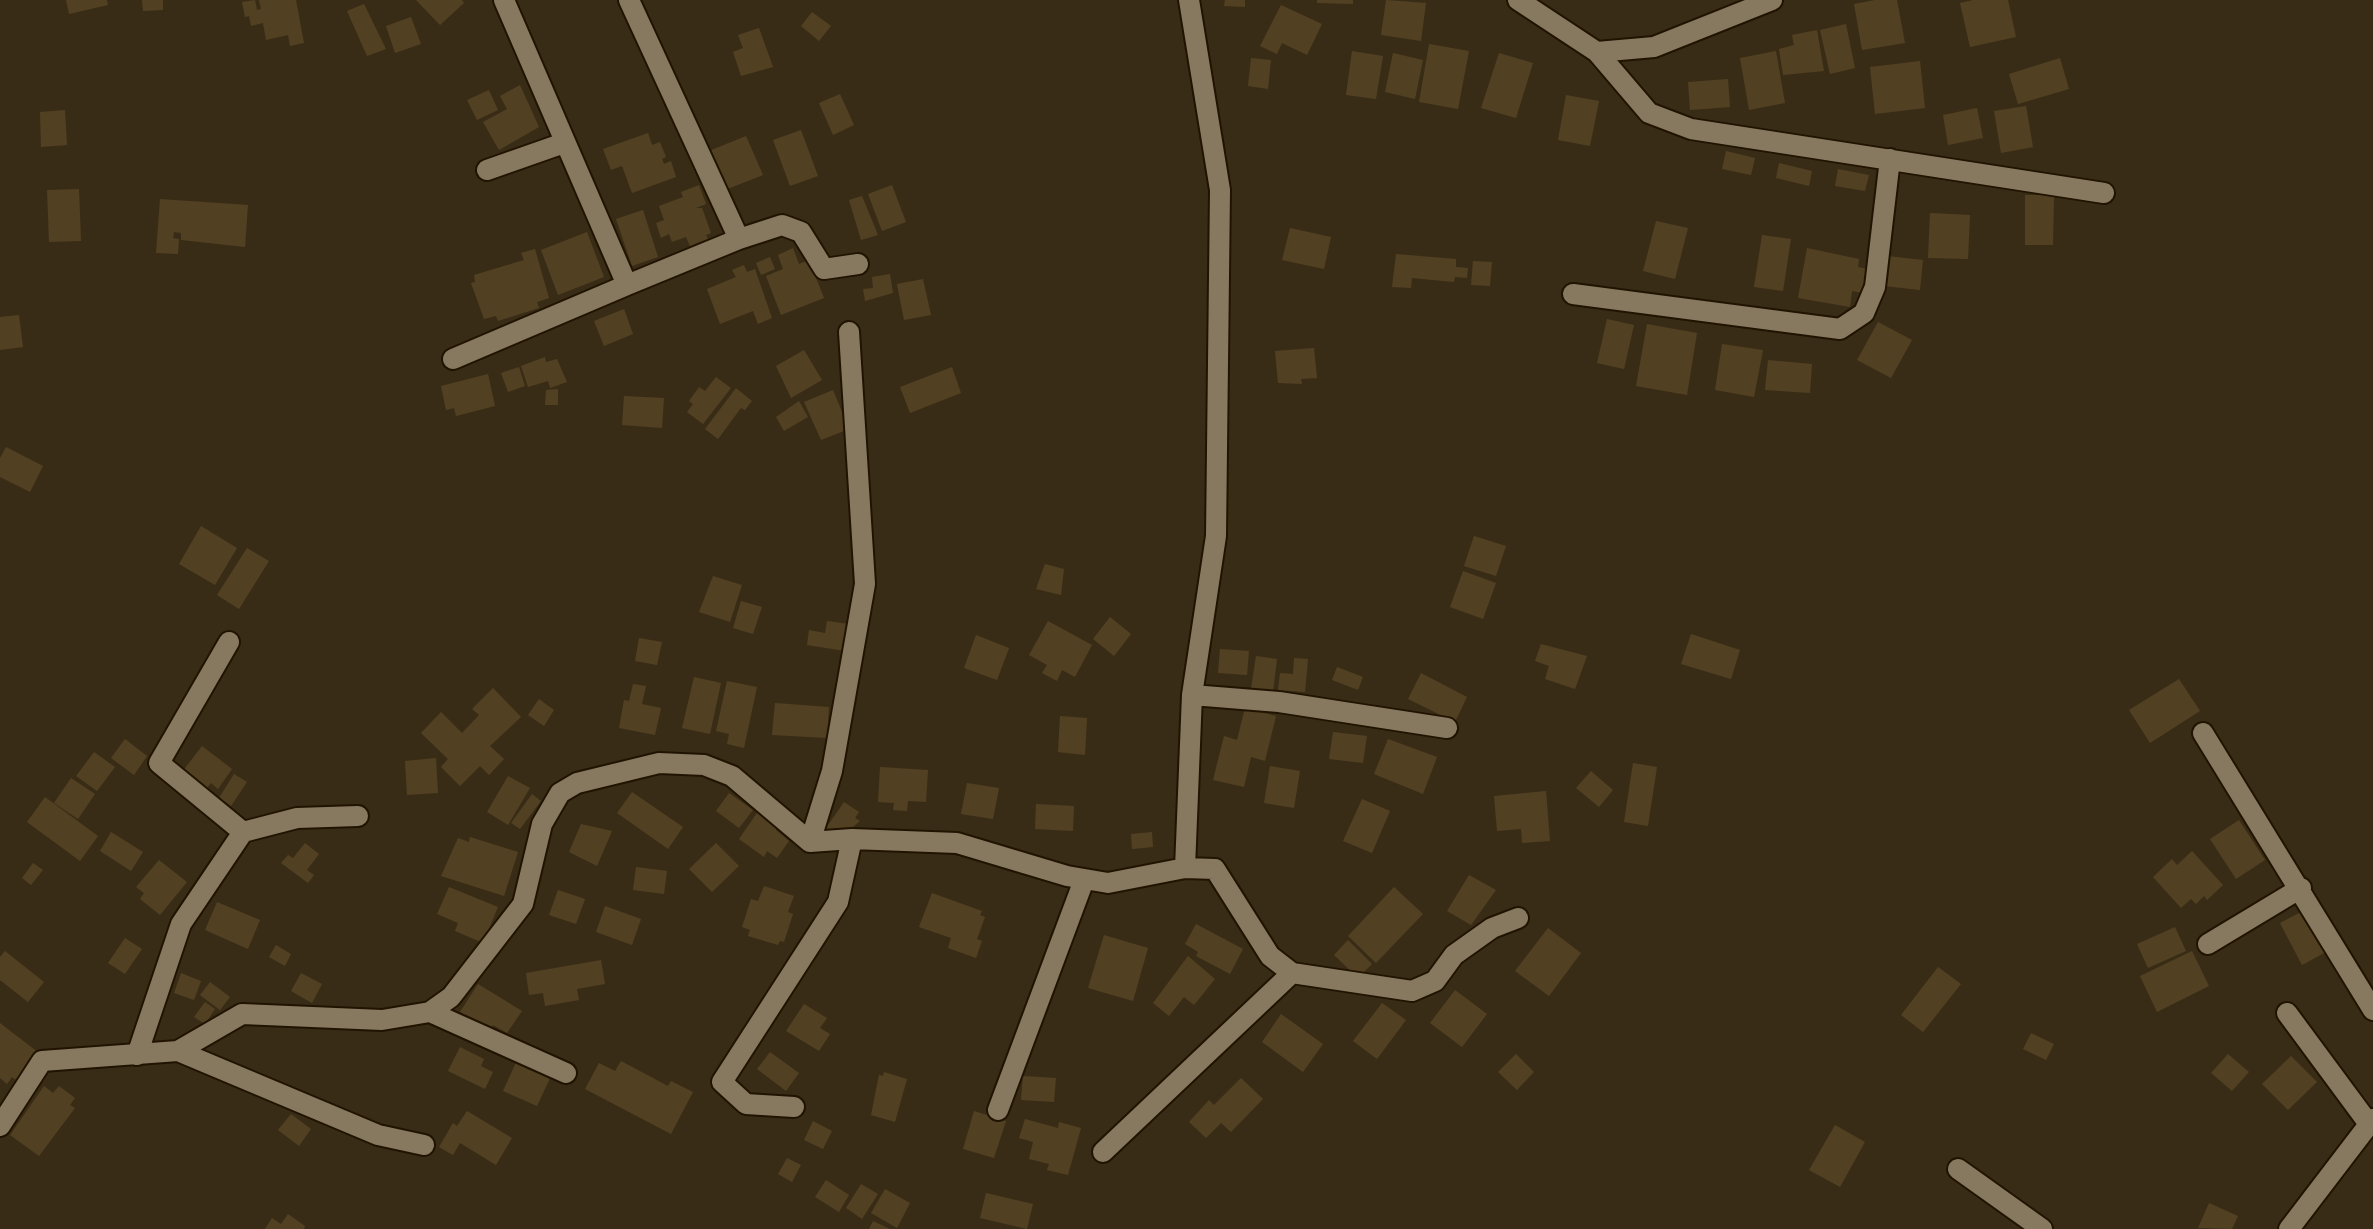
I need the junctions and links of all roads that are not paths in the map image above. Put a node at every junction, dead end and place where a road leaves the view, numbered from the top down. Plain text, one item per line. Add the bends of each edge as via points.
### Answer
1 (504, 0) edge
2 (629, 0) edge
3 (1189, 0) edge
4 (1518, 0) edge
5 (1772, 0) edge
6 (1597, 52) junction
7 (564, 143) junction
8 (1890, 159) junction
9 (487, 170) dead end
10 (2104, 193) dead end
11 (739, 239) junction
12 (858, 264) dead end
13 (627, 285) junction
14 (1573, 294) dead end
15 (849, 332) dead end
16 (453, 359) dead end
17 (229, 642) dead end
18 (1192, 695) junction
19 (1447, 728) dead end
20 (2203, 733) dead end
21 (358, 816) dead end
22 (243, 832) junction
23 (852, 839) junction
24 (810, 842) junction
25 (1185, 868) junction
26 (1084, 880) junction
27 (2301, 888) junction
28 (1518, 918) dead end
29 (2208, 944) dead end
30 (1292, 973) junction
31 (2373, 1010) edge
32 (430, 1012) junction
33 (2287, 1013) dead end
34 (178, 1051) junction
35 (137, 1055) junction
36 (566, 1073) dead end
37 (794, 1107) dead end
38 (998, 1110) dead end
39 (2371, 1122) edge
40 (0, 1126) edge
41 (424, 1145) dead end
42 (1103, 1152) dead end
43 (1958, 1169) dead end
44 (2042, 1229) edge
45 (2289, 1229) edge

1 - 7 street
2 - 11 street
3 - 18 street via 1220,190 1216,536
4 - 6 street
5 - 6 street via 1654,47
6 - 8 street via 1649,113 1691,129
7 - 9 street
7 - 13 street
8 - 10 street
8 - 14 street via 1875,287 1864,313 1840,329
11 - 12 street via 782,225 801,232 824,269
11 - 13 street
13 - 16 street
15 - 24 street via 865,584 832,771
17 - 22 street via 159,763
18 - 19 street via 1279,702
18 - 25 street
20 - 27 street
21 - 22 street via 297,818
22 - 35 street via 181,924
23 - 24 street
23 - 26 street via 957,843
23 - 37 street via 838,902 722,1082 746,1104
24 - 32 street via 732,776 704,765 659,763 577,783 560,793 542,824 523,904 451,997
25 - 26 street via 1108,883
25 - 30 street via 1215,869 1270,956
26 - 38 street
27 - 29 street
27 - 31 street
28 - 30 street via 1492,928 1454,955 1435,981 1412,991
30 - 42 street
32 - 34 street via 382,1020 242,1014
32 - 36 street
33 - 39 street
34 - 35 street
34 - 41 street via 378,1135
35 - 40 street via 42,1061
39 - 45 street
43 - 44 street

